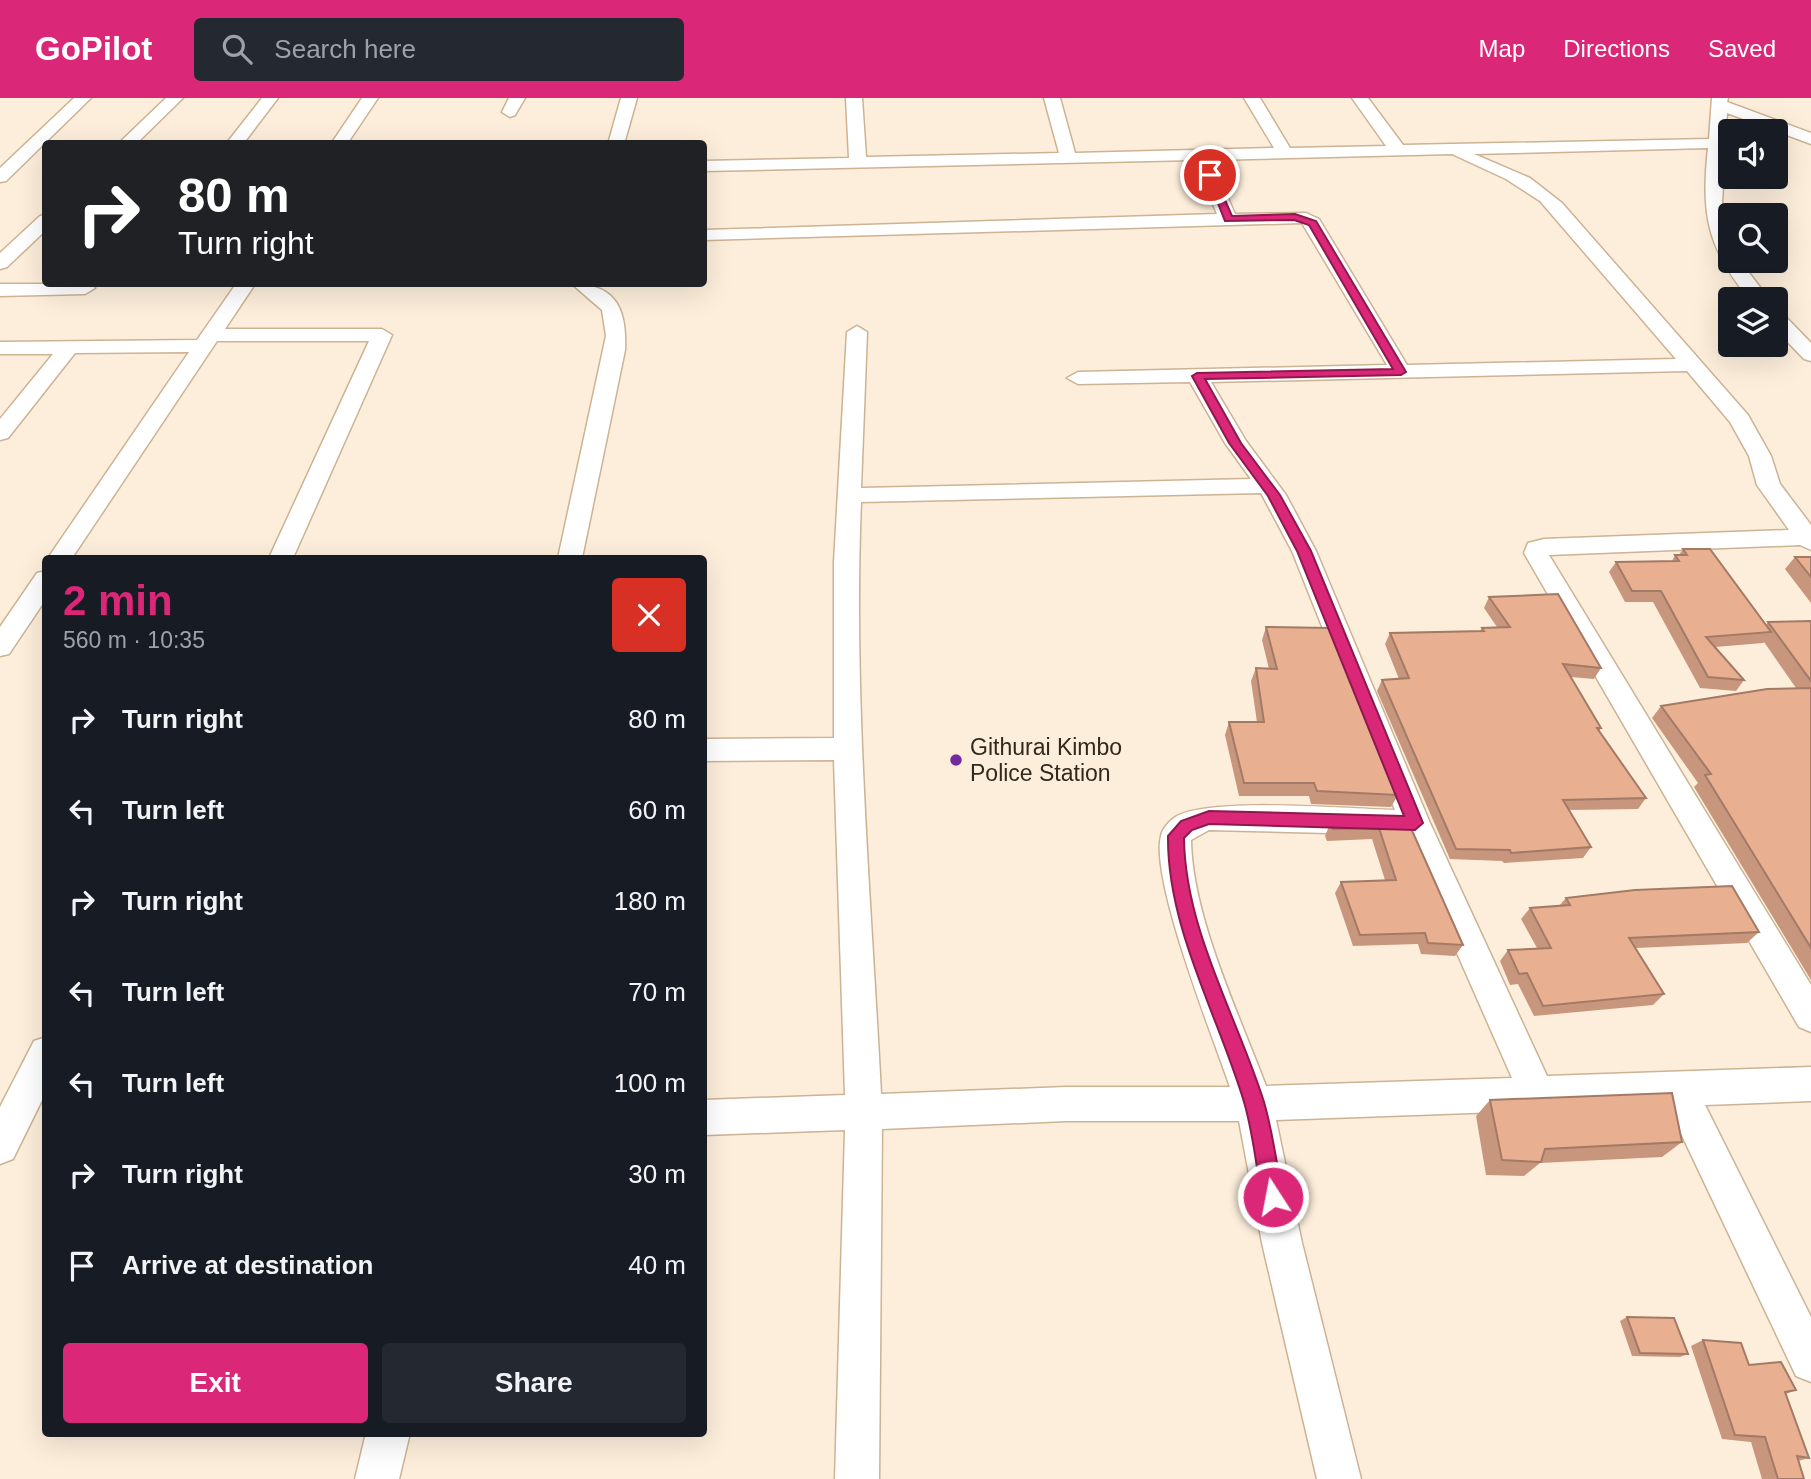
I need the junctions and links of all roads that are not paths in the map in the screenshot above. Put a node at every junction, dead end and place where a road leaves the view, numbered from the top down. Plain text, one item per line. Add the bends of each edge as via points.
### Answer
1 (83, 98) edge
2 (175, 98) edge
3 (270, 98) edge
4 (370, 98) edge
5 (629, 98) edge
6 (855, 98) edge
7 (1052, 98) edge
8 (1252, 98) edge
9 (1360, 98) edge
10 (1720, 101) edge
11 (1722, 119) edge
12 (46, 140) edge
13 (130, 140) edge
14 (237, 140) edge
15 (342, 140) edge
16 (617, 140) edge
17 (1811, 140) edge
18 (1788, 141) edge
19 (1718, 143) edge
20 (1444, 148) junction
21 (38, 149) edge
22 (1397, 149) junction
23 (1284, 152) junction
24 (1200, 153) junction
25 (1068, 156) junction
26 (858, 162) junction
27 (707, 166) edge
28 (1718, 174) edge
29 (0, 177) edge
30 (1228, 219) junction
31 (42, 224) edge
32 (707, 235) edge
33 (0, 263) edge
34 (243, 287) edge
35 (585, 287) edge
36 (1748, 287) edge
37 (85, 288) dead end
38 (0, 290) edge
39 (1788, 331) edge
40 (857, 332) dead end
41 (206, 341) junction
42 (69, 347) junction
43 (0, 348) edge
44 (1811, 355) edge
45 (1693, 365) junction
46 (1401, 372) junction
47 (1197, 376) junction
48 (1078, 378) dead end
49 (0, 433) edge
50 (1267, 486) junction
51 (850, 495) junction
52 (1809, 539) edge
53 (62, 555) edge
54 (282, 555) edge
55 (571, 555) edge
56 (42, 585) edge
57 (0, 647) edge
58 (848, 749) junction
59 (707, 750) edge
60 (1415, 823) junction
61 (1811, 1016) edge
62 (42, 1061) edge
63 (1811, 1084) edge
64 (1679, 1090) junction
65 (1536, 1093) junction
66 (1254, 1104) junction
67 (864, 1111) junction
68 (707, 1118) edge
69 (0, 1146) edge
70 (1811, 1361) edge
71 (387, 1437) edge
72 (377, 1479) edge
73 (857, 1479) edge
74 (1339, 1479) edge

1 - 12 street
2 - 13 street
3 - 14 street
4 - 15 street
5 - 16 street
6 - 26 street
7 - 25 street
8 - 23 street
9 - 22 street
10 - 11 street
10 - 17 street
17 - 18 street
19 - 20 street
20 - 22 street
20 - 45 street via 1541,190
21 - 29 street
22 - 23 street
23 - 24 street
24 - 25 street
24 - 30 street
25 - 26 street
26 - 27 street
28 - 36 street via 1711,204 1720,244
30 - 32 street
30 - 46 street via 1295,217 1313,223
31 - 33 street
34 - 41 street
35 - 55 street via 614,307 617,319 615,350
37 - 38 street
39 - 44 street
40 - 51 street
41 - 42 street
41 - 53 street
41 - 54 street via 382,335
42 - 43 street
42 - 49 street
45 - 46 street
45 - 52 street via 1740,420 1760,456 1769,485
46 - 47 street
47 - 48 street
47 - 50 street
50 - 51 street
50 - 60 street via 1304,551
51 - 58 street
52 - 61 street via 1544,547 1536,554
56 - 57 street
58 - 59 street
58 - 67 street
60 - 65 street
60 - 66 street via 1209,818 1186,825 1176,836 1176,867 1198,947
62 - 69 street
63 - 64 street
64 - 65 street
64 - 70 street
65 - 66 street
66 - 67 street
66 - 74 street
67 - 68 street
67 - 73 street
71 - 72 street

